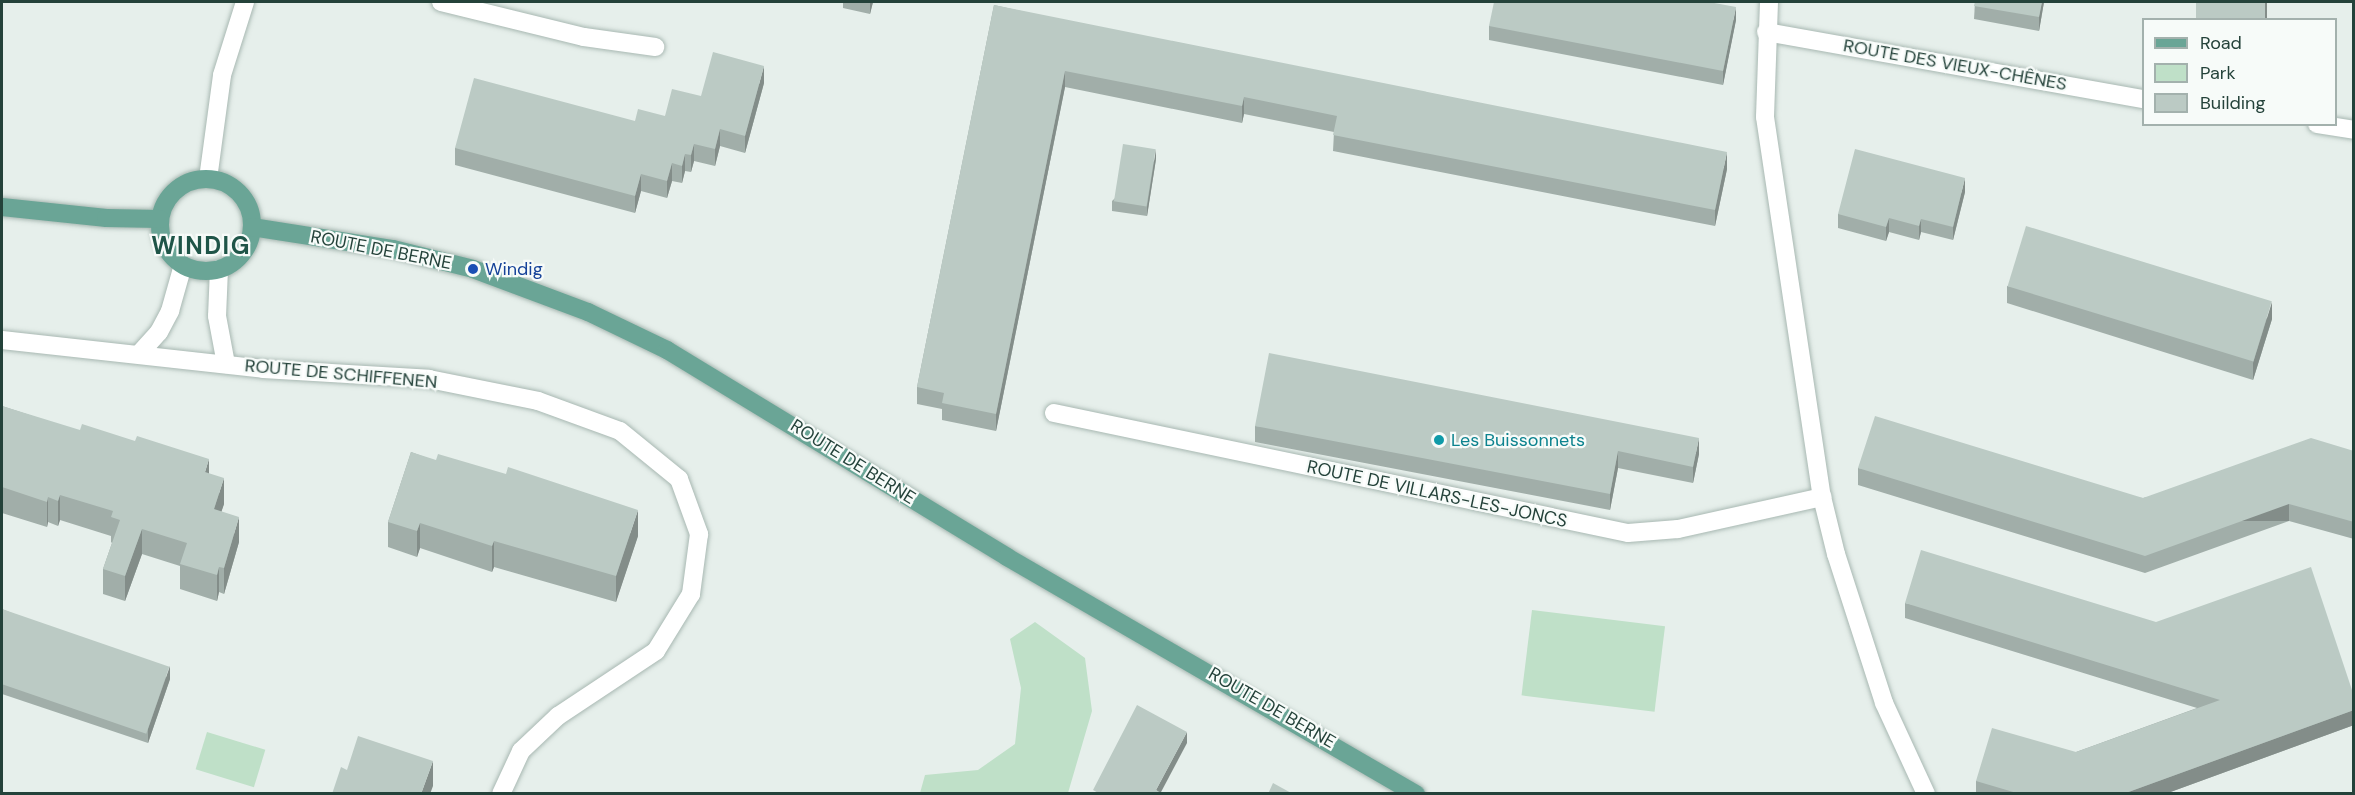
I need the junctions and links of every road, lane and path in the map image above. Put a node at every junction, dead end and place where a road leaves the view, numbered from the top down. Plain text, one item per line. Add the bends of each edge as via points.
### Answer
1 (245, 2) edge
2 (441, 2) edge
3 (1769, 2) edge
4 (1766, 32) junction
5 (655, 47) dead end
6 (2142, 99) edge
7 (2329, 126) edge
8 (2354, 130) edge
9 (208, 179) junction
10 (2, 207) edge
11 (160, 219) junction
12 (252, 227) junction
13 (183, 265) junction
14 (219, 269) junction
15 (2, 340) edge
16 (140, 353) junction
17 (226, 364) junction
18 (1054, 413) dead end
19 (1822, 497) junction
20 (501, 794) edge
21 (1416, 794) edge
22 (1926, 794) edge

1 - 9 street via 222,75
2 - 5 street via 584,37
3 - 4 street
4 - 6 street, ROUTE DES VIEUX-CHÊNES
4 - 19 street via 1767,139
7 - 8 street
9 - 11 main road via 195,180 177,190 164,206
9 - 12 main road via 234,189 247,206
10 - 11 main road
11 - 13 main road via 164,246
12 - 14 main road via 242,253
12 - 21 main road, ROUTE DE BERNE via 393,249 473,269 588,312 759,403 1007,557
13 - 14 main road via 194,270
13 - 16 street via 170,311 159,332
14 - 17 street, ROUTE DE SCHIFFENEN via 217,316
15 - 16 street, ROUTE DE SCHIFFENEN
16 - 17 street, ROUTE DE SCHIFFENEN
17 - 20 street, ROUTE DE SCHIFFENEN via 429,379 538,401 620,431 679,479 699,534 691,594 656,651 558,716 521,751
18 - 19 street, ROUTE DE VILLARS-LES-JONCS via 1628,533 1678,529
19 - 22 street via 1873,669

